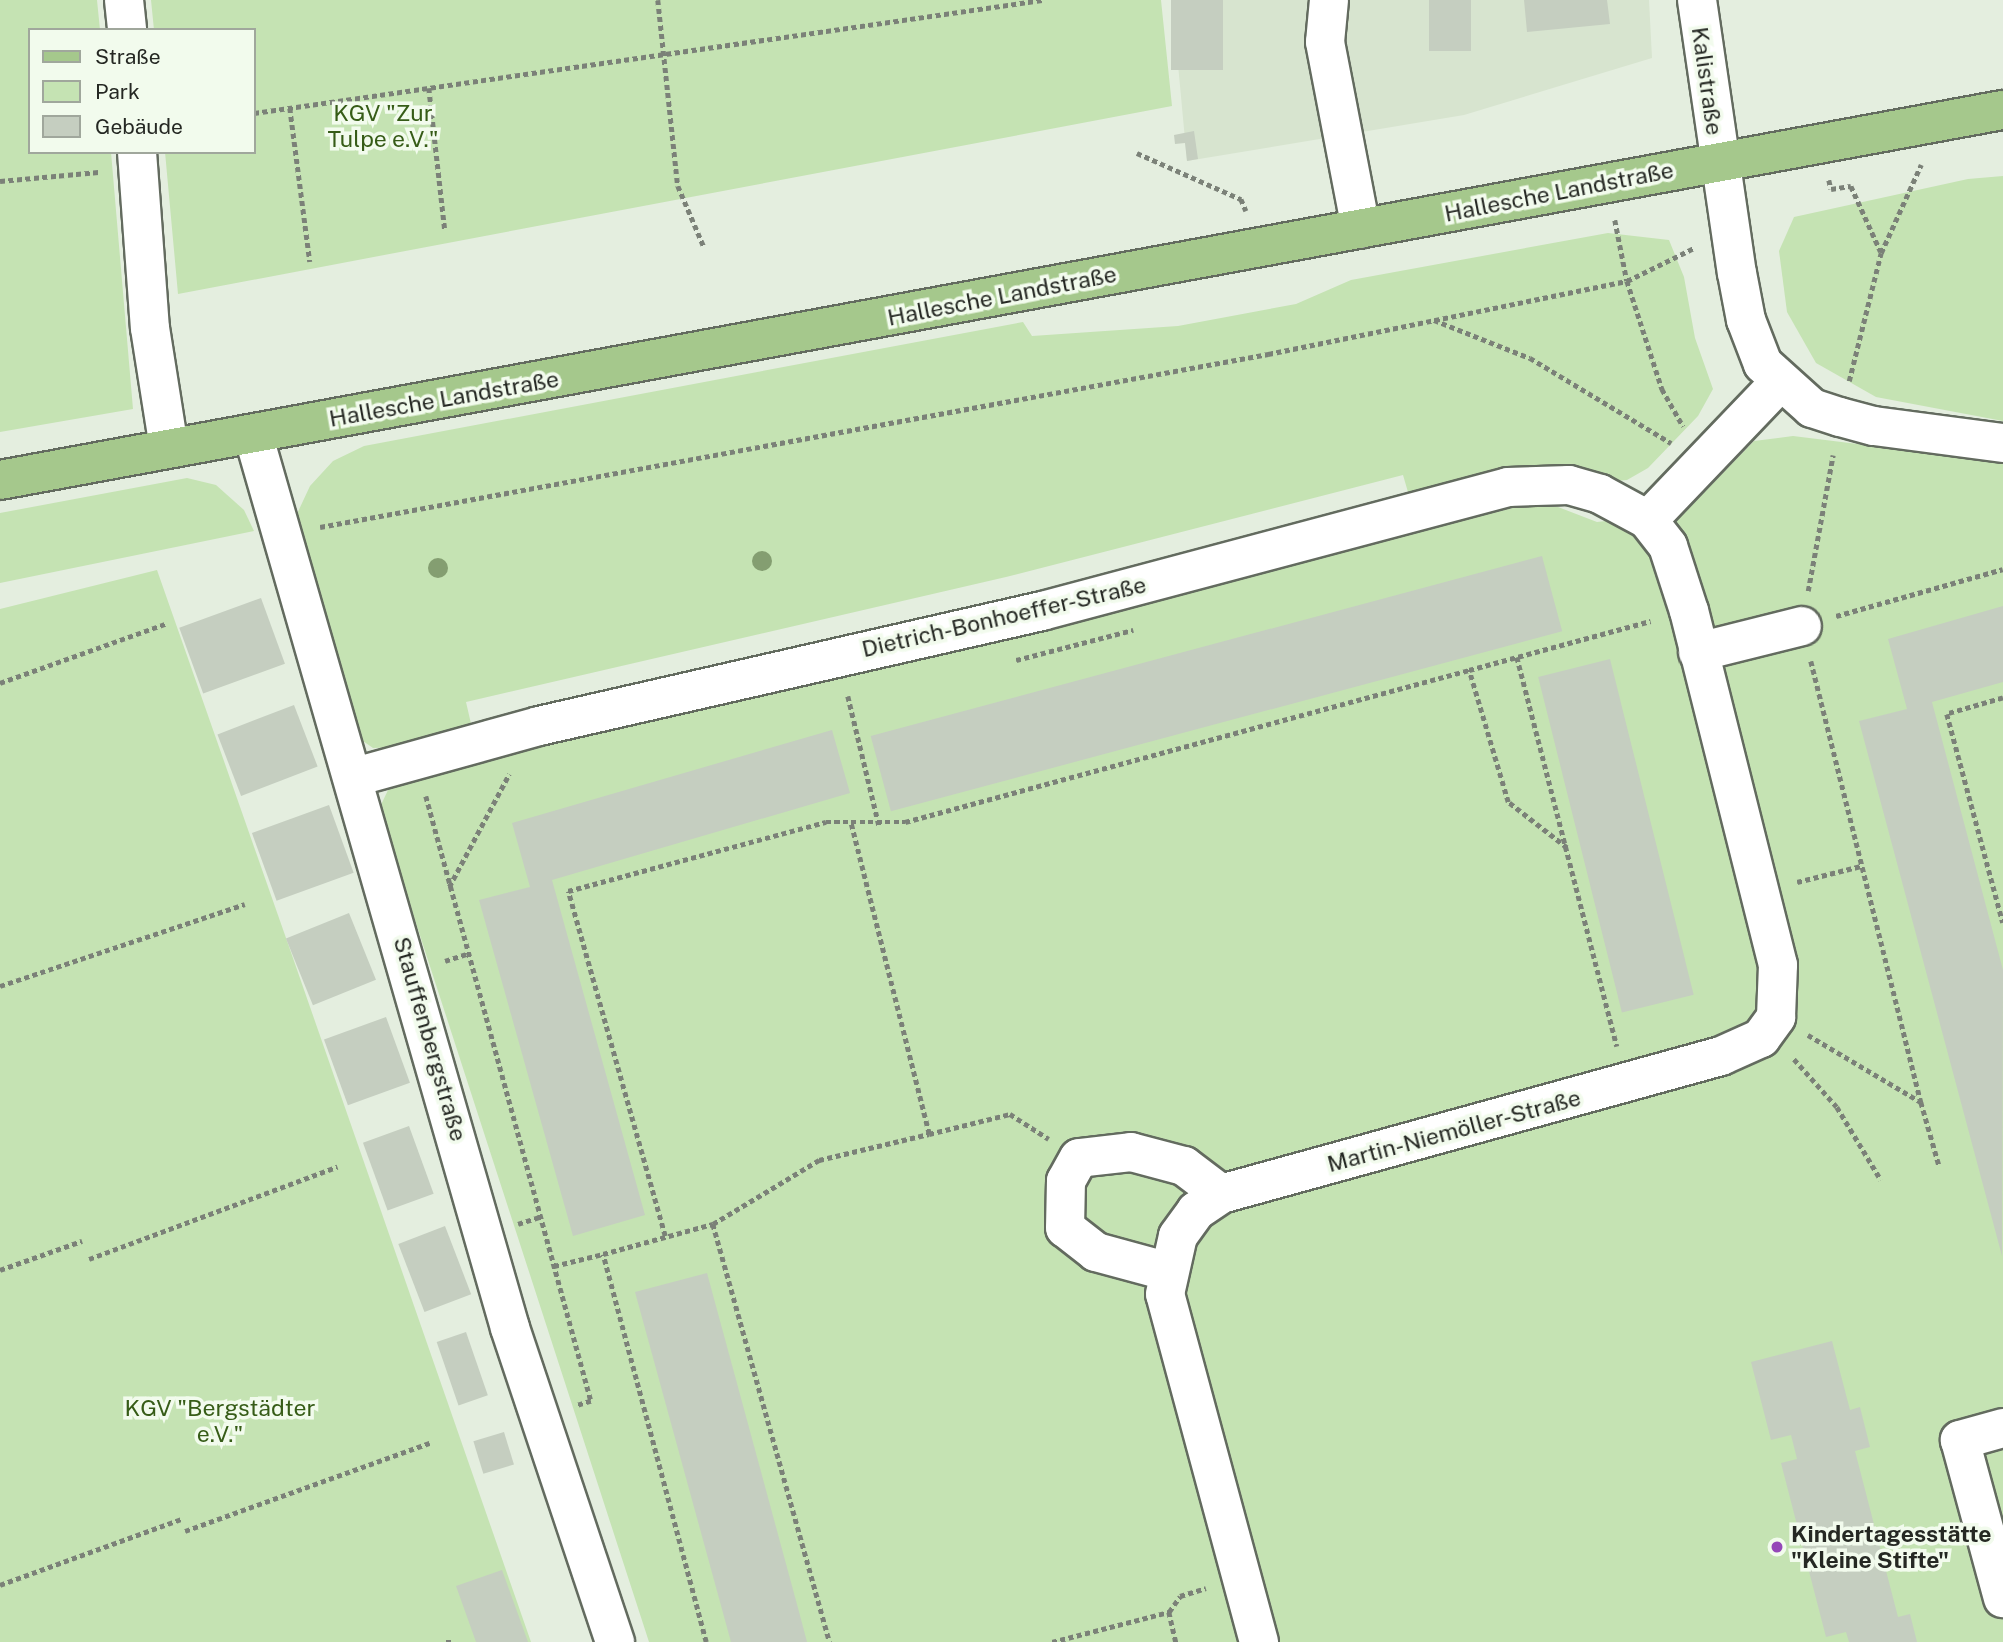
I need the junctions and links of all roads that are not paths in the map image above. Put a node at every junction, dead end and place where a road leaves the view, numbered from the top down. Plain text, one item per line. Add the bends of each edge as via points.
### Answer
1 (124, 0) edge
2 (1329, 0) edge
3 (1697, 0) edge
4 (127, 28) edge
5 (2003, 110) edge
6 (138, 161) edge
7 (1719, 163) junction
8 (1361, 229) junction
9 (1779, 383) junction
10 (253, 434) junction
11 (2003, 443) edge
12 (169, 449) junction
13 (0, 480) edge
14 (1648, 520) junction
15 (1802, 626) road end
16 (1698, 652) junction
17 (355, 777) junction
18 (1221, 1194) junction
19 (1166, 1271) junction
20 (2003, 1428) edge
21 (2003, 1598) edge
22 (615, 1642) edge
23 (1259, 1642) edge

1 - 4 street
2 - 8 street via 1325,42
3 - 7 street, Kalistraße
5 - 7 main road, Hallesche Landstraße
6 - 12 street via 150,328
7 - 8 main road, Hallesche Landstraße
7 - 9 street, Kalistraße via 1753,345
8 - 10 main road, Hallesche Landstraße
9 - 11 street, Kalistraße via 1812,408 1840,417 1874,426
9 - 14 street
10 - 12 main road, Hallesche Landstraße
10 - 17 street, Stauffenbergstraße
12 - 13 main road, Hallesche Landstraße
14 - 16 street via 1668,546
14 - 17 street, Dietrich-Bonhoeffer-Straße via 1600,494 1569,485 1508,487 1042,611 416,758
15 - 16 street
16 - 18 street, Martin-Niemöller-Straße via 1778,965 1769,1028 1721,1056 1625,1086
17 - 22 street, Stauffenbergstraße via 538,1419
18 - 19 street, Martin-Niemöller-Straße via 1196,1212 1178,1236
18 - 19 street via 1184,1166 1131,1152 1079,1158 1066,1181 1065,1228 1096,1252
19 - 23 street, Martin-Niemöller-Straße via 1165,1294
20 - 21 street via 1960,1440

